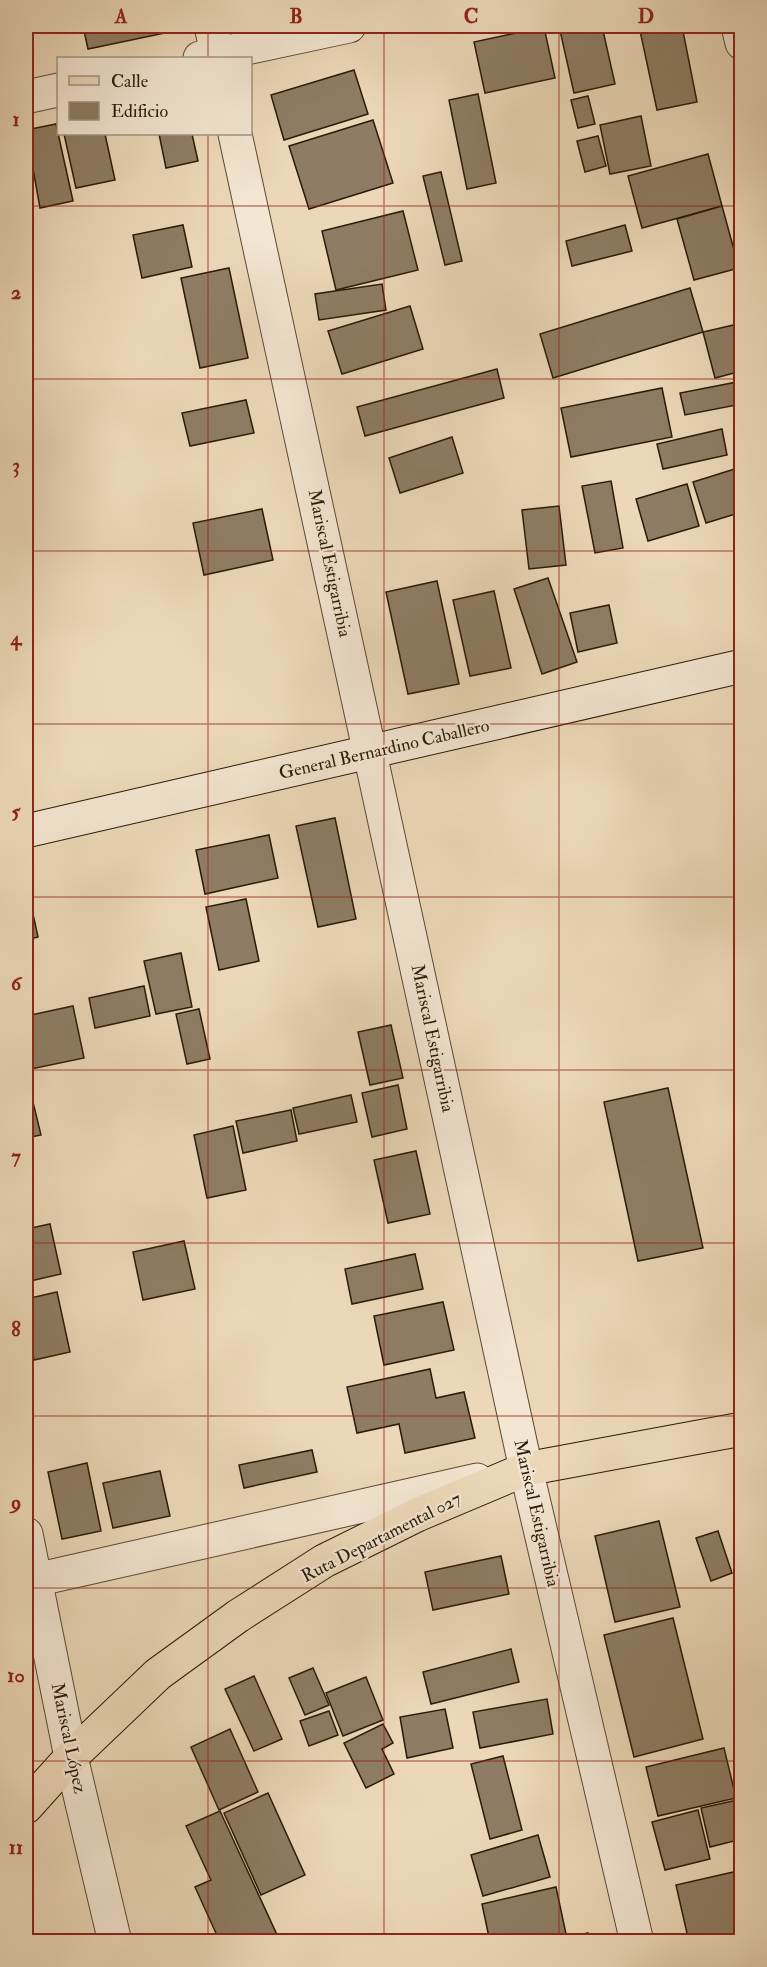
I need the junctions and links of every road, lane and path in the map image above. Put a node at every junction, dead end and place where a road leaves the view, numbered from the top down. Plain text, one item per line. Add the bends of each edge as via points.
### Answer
1 (349, 26) edge
2 (738, 26) edge
3 (741, 43) edge
4 (211, 49) edge
5 (57, 90) edge
6 (26, 97) edge
7 (235, 135) edge
8 (741, 666) edge
9 (372, 751) junction
10 (26, 831) edge
11 (741, 1429) edge
12 (526, 1469) junction
13 (26, 1534) edge
14 (31, 1580) edge
15 (71, 1756) junction
16 (26, 1807) edge
17 (115, 1941) edge
18 (637, 1941) edge

1 - 4 street
2 - 3 street
5 - 6 street
7 - 9 street, Mariscal Estigarribia
8 - 9 street, General Bernardino Caballero
9 - 10 street, General Bernardino Caballero
9 - 12 street, Mariscal Estigarribia
11 - 12 main road, Ruta Departamental 027
12 - 14 street
12 - 15 main road, Ruta Departamental 027 via 417,1515 324,1561 158,1674
12 - 18 street, Mariscal Estigarribia
13 - 14 street, Mariscal López
14 - 15 street, Mariscal López
15 - 16 main road, Ruta Departamental 027
15 - 17 street, Mariscal López

